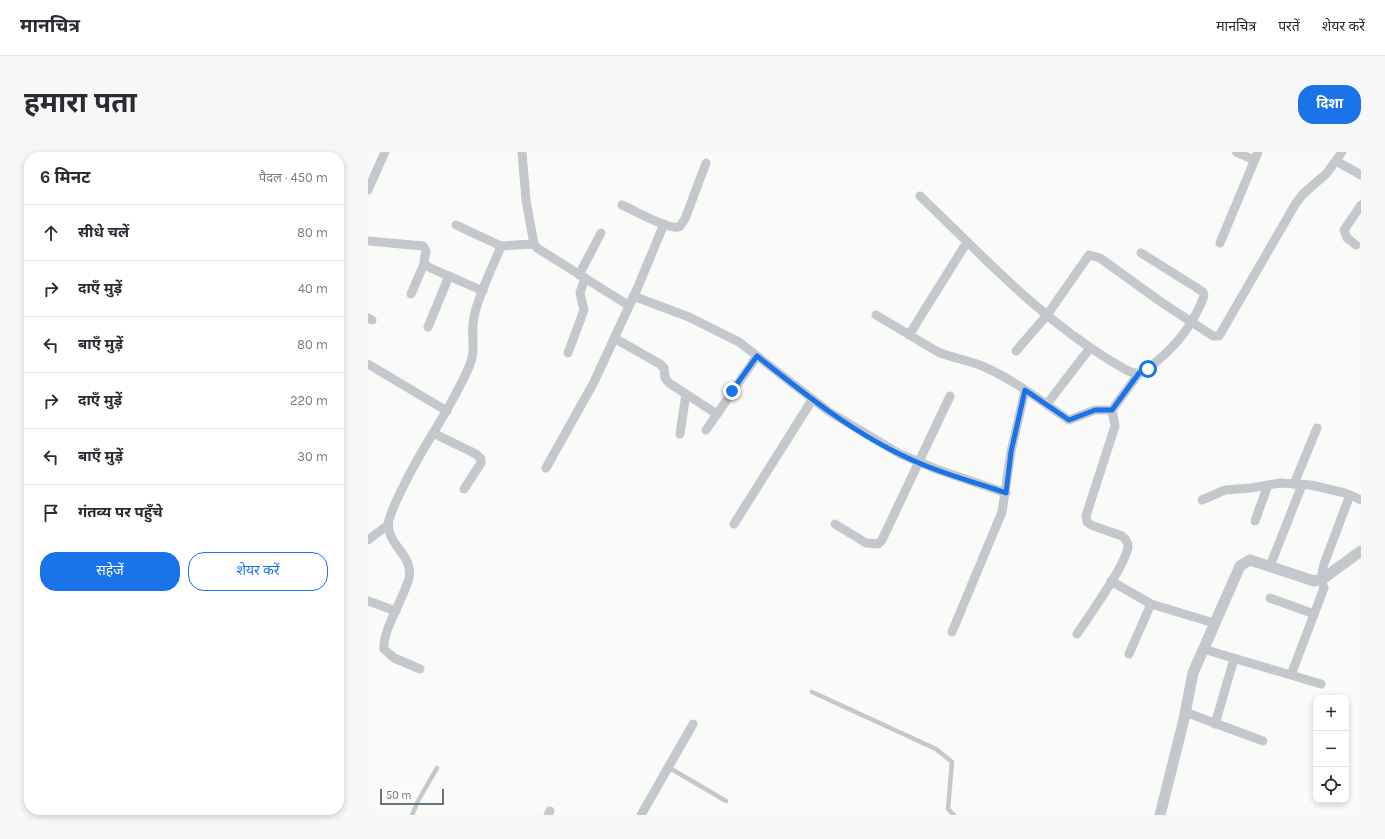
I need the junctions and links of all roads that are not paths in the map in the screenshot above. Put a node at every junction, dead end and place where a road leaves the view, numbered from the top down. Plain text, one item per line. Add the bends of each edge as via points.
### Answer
1 (385, 152) edge
2 (1236, 152) edge
3 (1342, 152) edge
4 (524, 153) edge
5 (1256, 156) edge
6 (1336, 161) junction
7 (706, 163) dead end
8 (372, 171) edge
9 (1361, 175) edge
10 (368, 190) edge
11 (920, 196) dead end
12 (622, 205) dead end
13 (1361, 205) edge
14 (664, 224) junction
15 (456, 225) dead end
16 (601, 233) dead end
17 (368, 241) edge
18 (968, 242) junction
19 (1220, 243) dead end
20 (534, 244) junction
21 (1356, 245) dead end
22 (501, 246) junction
23 (1141, 253) dead end
24 (424, 264) junction
25 (449, 276) junction
26 (582, 276) junction
27 (483, 291) junction
28 (411, 294) dead end
29 (633, 296) junction
30 (628, 305) junction
31 (876, 315) dead end
32 (1047, 315) junction
33 (1191, 322) junction
34 (428, 327) dead end
35 (909, 335) junction
36 (614, 338) junction
37 (1090, 348) junction
38 (1016, 351) dead end
39 (568, 353) dead end
40 (757, 356) junction
41 (368, 364) edge
42 (1139, 373) junction
43 (1025, 390) junction
44 (686, 394) junction
45 (950, 396) dead end
46 (812, 400) junction
47 (1047, 404) junction
48 (1112, 410) junction
49 (447, 411) junction
50 (717, 414) junction
51 (1316, 428) dead end
52 (706, 430) dead end
53 (433, 433) junction
54 (680, 434) dead end
55 (919, 463) junction
56 (546, 468) dead end
57 (1298, 484) junction
58 (1268, 485) junction
59 (464, 489) dead end
60 (1006, 493) junction
61 (1350, 495) junction
62 (1202, 500) dead end
63 (1361, 500) edge
64 (1255, 521) dead end
65 (734, 524) dead end
66 (834, 524) dead end
67 (388, 525) junction
68 (368, 540) edge
69 (1360, 552) edge
70 (1270, 566) junction
71 (1322, 579) junction
72 (1111, 581) junction
73 (1270, 598) dead end
74 (368, 601) edge
75 (1151, 604) junction
76 (396, 610) junction
77 (1314, 614) junction
78 (1214, 623) junction
79 (952, 632) dead end
80 (1077, 634) dead end
81 (1203, 649) junction
82 (1129, 654) dead end
83 (1234, 659) junction
84 (420, 669) dead end
85 (1291, 676) junction
86 (1321, 684) dead end
87 (812, 692) dead end
88 (1185, 712) junction
89 (692, 724) dead end
90 (1215, 724) junction
91 (1262, 741) dead end
92 (668, 767) junction
93 (437, 768) dead end
94 (726, 801) dead end
95 (412, 815) edge
96 (641, 815) edge
97 (954, 815) edge
98 (1160, 815) edge

1 - 8 street
2 - 5 street
3 - 6 street
4 - 20 street via 526,200
5 - 19 street
6 - 9 street
6 - 33 street via 1296,203 1224,332 1219,336 1213,336
7 - 14 street via 682,225 676,228
8 - 10 street
11 - 18 street
12 - 14 street
13 - 21 street via 1344,230 1347,238
14 - 29 street
15 - 22 street
16 - 26 street
17 - 24 street via 423,246 426,251
18 - 32 street via 1011,285
18 - 35 street
20 - 22 street
20 - 26 street
22 - 27 street
23 - 33 street via 1203,292 1204,296
24 - 25 street
24 - 28 street
25 - 27 street
25 - 34 street
26 - 30 street
26 - 39 street via 580,293 584,310
27 - 49 street via 474,317 472,361
29 - 30 street
29 - 40 street via 676,311 716,330 739,342
30 - 36 street
31 - 35 street
32 - 33 street via 1085,258 1094,255
32 - 37 street
32 - 38 street
33 - 42 street via 1178,343 1148,369
35 - 43 street via 948,357 981,365
36 - 44 street via 660,364 664,368 667,381
36 - 56 street via 594,382
37 - 42 street via 1126,370
37 - 47 street
40 - 46 street
40 - 50 street
41 - 49 street
42 - 48 street
43 - 47 street
43 - 60 street via 1011,452
44 - 50 street
44 - 54 street
45 - 55 street
46 - 55 street via 846,423
46 - 65 street
47 - 48 street via 1069,420 1095,410
48 - 72 street via 1115,426 1086,516 1087,522 1091,525 1122,536 1128,545
49 - 53 street
50 - 52 street
51 - 57 street
53 - 59 street via 481,458 481,463
53 - 67 street via 412,467
55 - 60 street
55 - 66 street via 878,544 866,543
57 - 58 street
57 - 61 street
57 - 70 street
58 - 62 street via 1225,490
58 - 64 street
60 - 79 street via 1002,512
61 - 63 street
61 - 71 street via 1324,564
67 - 68 street
67 - 76 street via 392,539 405,556 410,569 404,593
69 - 71 street
70 - 71 street via 1310,580
70 - 78 street via 1250,560 1240,566
71 - 77 street via 1324,588
72 - 75 street
72 - 80 street
73 - 77 street
74 - 76 street
75 - 78 street
75 - 82 street
76 - 84 street via 384,649 394,658
77 - 85 street
78 - 81 street
81 - 83 street
81 - 88 street via 1193,673
83 - 85 street
83 - 90 street
85 - 86 street
87 - 97 lane via 936,749 952,762 948,809
88 - 90 street
88 - 98 street
89 - 92 street
90 - 91 street
92 - 94 lane
92 - 96 street
93 - 95 lane

